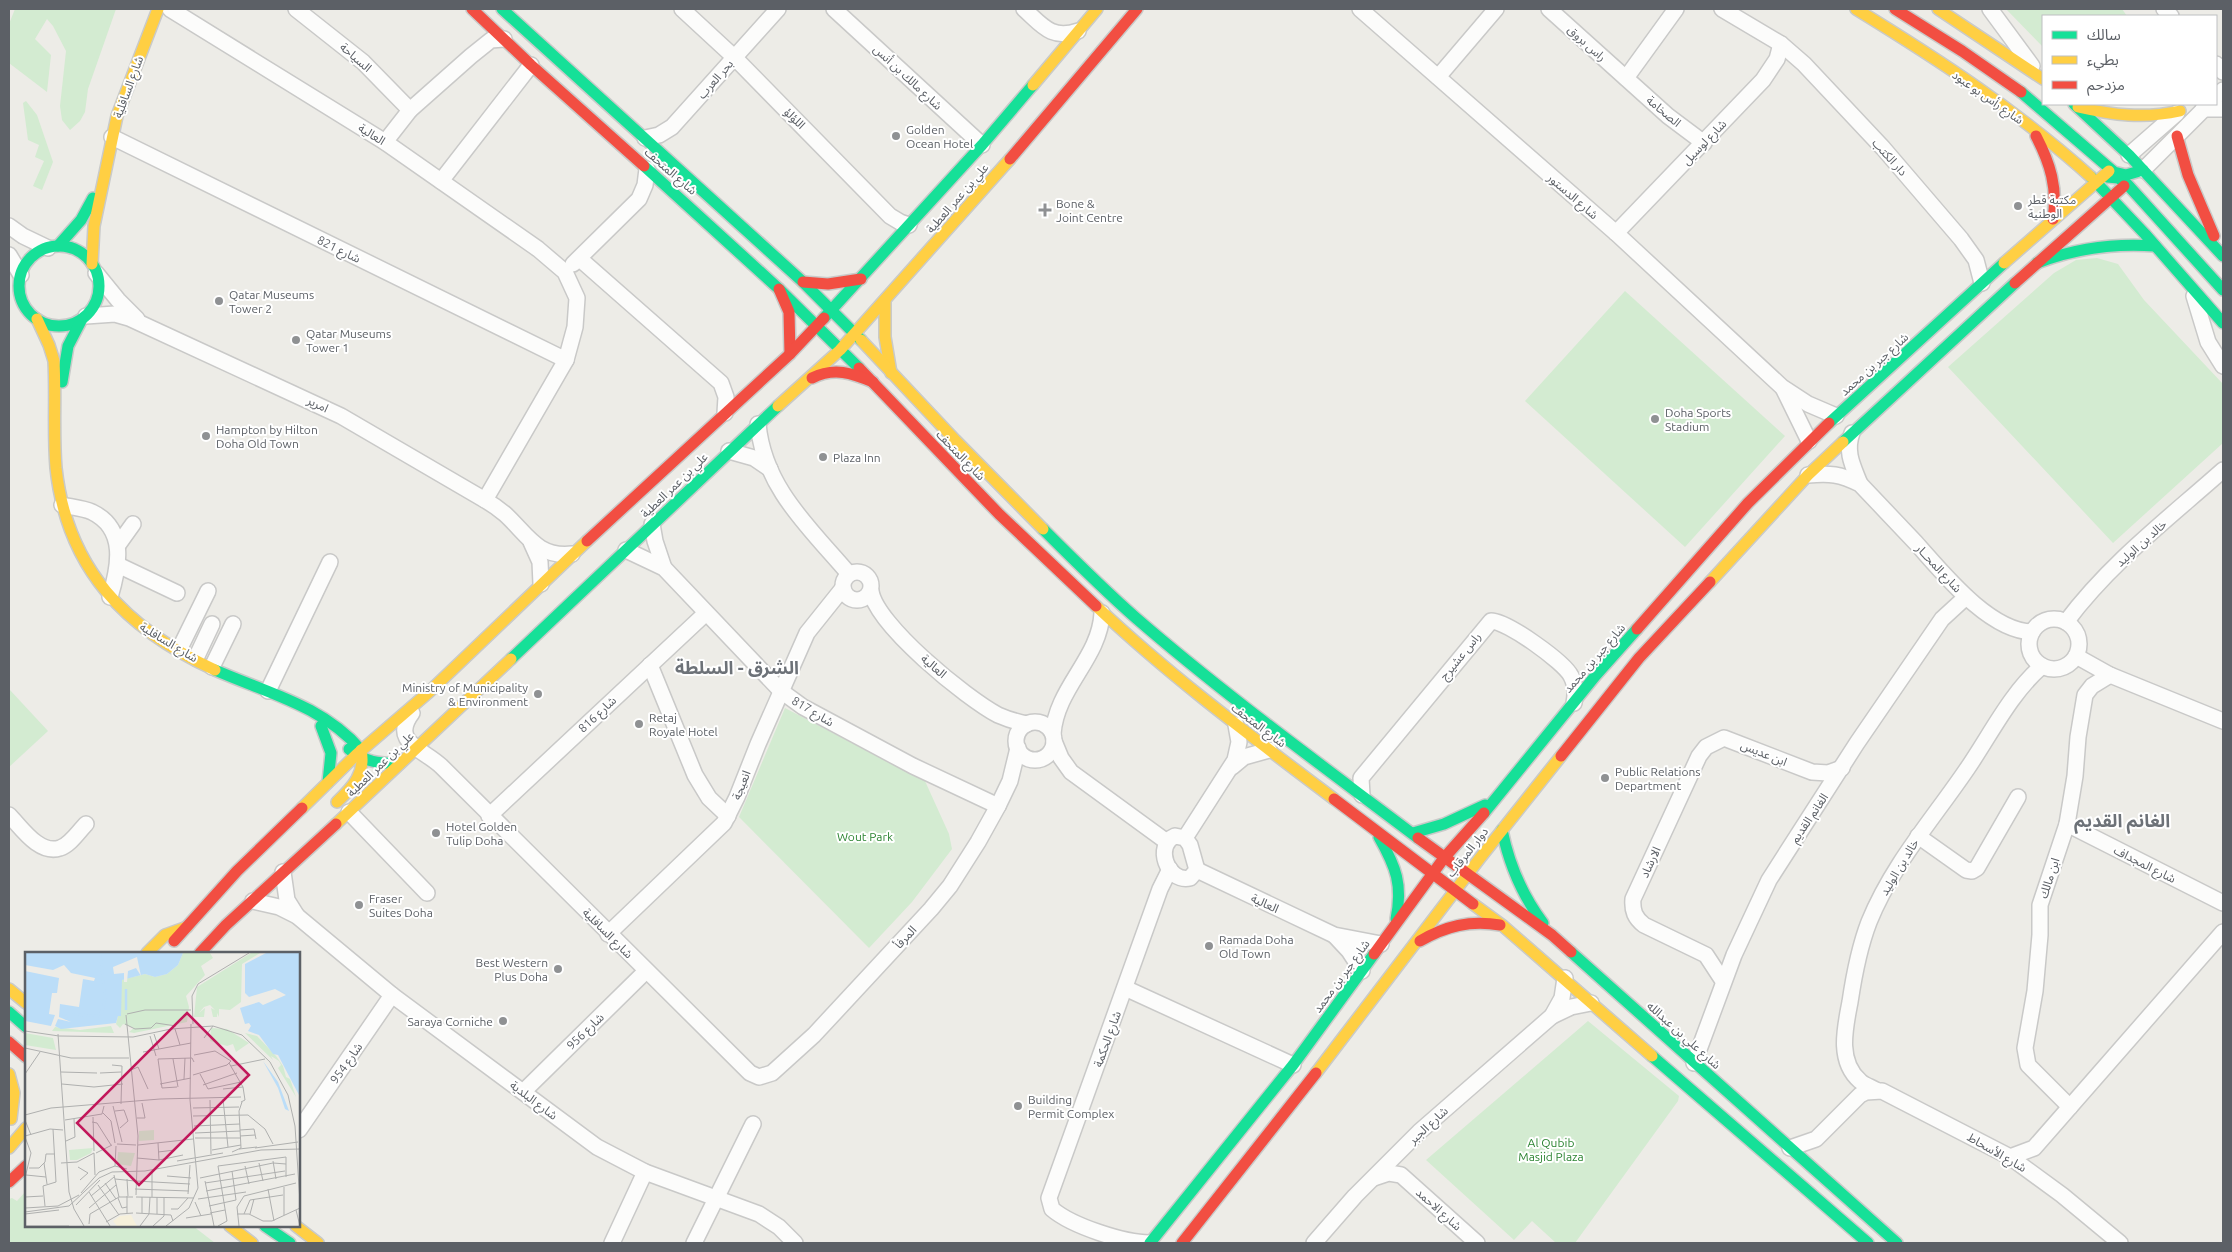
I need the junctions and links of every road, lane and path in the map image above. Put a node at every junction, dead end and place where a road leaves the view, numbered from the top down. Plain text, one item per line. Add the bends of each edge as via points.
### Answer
1 (158, 9) edge
2 (170, 9) edge
3 (296, 9) edge
4 (472, 9) edge
5 (682, 9) edge
6 (778, 9) edge
7 (834, 9) edge
8 (1024, 9) edge
9 (1097, 9) edge
10 (1137, 9) edge
11 (1360, 9) edge
12 (1496, 9) edge
13 (1548, 9) edge
14 (1676, 9) edge
15 (1722, 9) edge
16 (1856, 9) edge
17 (1895, 9) edge
18 (1938, 9) edge
19 (1990, 9) edge
20 (508, 11) edge
21 (1078, 31) junction
22 (504, 39) junction
23 (1781, 44) junction
24 (734, 57) junction
25 (531, 65) junction
26 (1438, 77) junction
27 (2041, 77) edge
28 (1626, 78) junction
29 (2075, 105) edge
30 (2206, 106) edge
31 (2184, 107) edge
32 (2223, 109) edge
33 (410, 110) junction
34 (1009, 114) junction
35 (2030, 126) junction
36 (2177, 136) junction
37 (112, 137) junction
38 (645, 138) junction
39 (385, 142) junction
40 (1704, 143) junction
41 (982, 145) junction
42 (2129, 155) junction
43 (983, 161) dead end
44 (106, 168) junction
45 (647, 169) junction
46 (2111, 169) junction
47 (2143, 170) junction
48 (441, 181) junction
49 (2096, 182) junction
50 (2127, 184) junction
51 (2111, 197) junction
52 (2053, 219) junction
53 (909, 225) junction
54 (9, 226) edge
55 (1616, 233) junction
56 (2155, 246) junction
57 (53, 247) junction
58 (9, 255) edge
59 (2223, 256) edge
60 (580, 259) junction
61 (2037, 263) junction
62 (94, 268) junction
63 (565, 272) junction
64 (20, 275) junction
65 (861, 279) junction
66 (803, 282) junction
67 (1982, 283) junction
68 (2191, 287) junction
69 (779, 288) junction
70 (2223, 290) edge
71 (885, 301) junction
72 (831, 310) junction
73 (853, 314) dead end
74 (84, 317) junction
75 (37, 319) junction
76 (2223, 323) edge
77 (142, 324) junction
78 (845, 324) junction
79 (816, 326) junction
80 (855, 334) junction
81 (825, 343) junction
82 (840, 350) junction
83 (790, 354) junction
84 (566, 360) junction
85 (2223, 366) edge
86 (891, 373) junction
87 (873, 382) junction
88 (805, 383) junction
89 (1782, 387) junction
90 (725, 413) junction
91 (1836, 416) junction
92 (54, 424) junction
93 (758, 424) junction
94 (1852, 433) junction
95 (1809, 441) junction
96 (729, 451) junction
97 (770, 469) junction
98 (2223, 470) edge
99 (1808, 475) junction
100 (1860, 484) junction
101 (485, 500) junction
102 (62, 505) junction
103 (133, 524) dead end
104 (652, 524) junction
105 (531, 542) junction
106 (118, 545) junction
107 (626, 550) junction
108 (572, 554) junction
109 (330, 562) dead end
110 (118, 565) junction
111 (664, 568) junction
112 (541, 584) junction
113 (569, 588) dead end
114 (851, 590) junction
115 (208, 591) dead end
116 (871, 591) junction
117 (177, 593) dead end
118 (110, 597) junction
119 (1966, 598) junction
120 (878, 610) junction
121 (706, 613) junction
122 (1102, 613) junction
123 (555, 617) junction
124 (2066, 622) junction
125 (212, 624) dead end
126 (233, 624) dead end
127 (1121, 630) junction
128 (2032, 632) junction
129 (1096, 642) junction
130 (179, 650) junction
131 (2076, 656) junction
132 (196, 658) junction
133 (650, 665) junction
134 (2042, 666) junction
135 (212, 667) junction
136 (2110, 675) junction
137 (268, 691) junction
138 (781, 691) junction
139 (429, 692) junction
140 (1574, 703) junction
141 (1058, 706) junction
142 (996, 714) junction
143 (2223, 721) edge
144 (323, 722) junction
145 (1029, 724) junction
146 (1236, 725) junction
147 (437, 727) junction
148 (381, 733) junction
149 (1054, 738) junction
150 (1716, 740) joint
151 (1017, 745) junction
152 (416, 749) junction
153 (1269, 750) junction
154 (360, 755) junction
155 (1034, 760) junction
156 (400, 763) junction
157 (1231, 768) junction
158 (1842, 768) junction
159 (1071, 772) junction
160 (1812, 772) junction
161 (450, 775) junction
162 (1010, 781) junction
163 (328, 782) junction
164 (1824, 794) junction
165 (1362, 795) junction
166 (2018, 797) dead end
167 (1493, 802) junction
168 (998, 806) junction
169 (327, 812) dead end
170 (349, 812) junction
171 (9, 815) edge
172 (489, 816) junction
173 (728, 816) junction
174 (86, 824) dead end
175 (2067, 824) junction
176 (1372, 826) junction
177 (1502, 830) junction
178 (1413, 833) junction
179 (1918, 836) junction
180 (1185, 838) junction
181 (1167, 842) junction
182 (1444, 858) junction
183 (1170, 869) junction
184 (1197, 870) junction
185 (283, 872) junction
186 (1432, 874) junction
187 (1467, 875) junction
188 (1455, 891) junction
189 (427, 893) dead end
190 (247, 898) junction
191 (2223, 903) edge
192 (297, 916) junction
193 (1395, 924) junction
194 (1502, 926) junction
195 (187, 927) junction
196 (2223, 932) edge
197 (608, 934) junction
198 (1334, 935) junction
199 (1552, 935) junction
200 (1380, 944) junction
201 (1415, 944) junction
202 (148, 952) edge
203 (164, 952) edge
204 (201, 952) edge
205 (1735, 952) junction
206 (1706, 955) junction
207 (646, 971) junction
208 (1362, 971) junction
209 (1565, 978) junction
210 (1724, 981) junction
211 (1125, 988) junction
212 (9, 989) edge
213 (392, 995) junction
214 (1591, 1002) junction
215 (25, 1003) edge
216 (9, 1012) edge
217 (1552, 1016) junction
218 (25, 1026) edge
219 (9, 1042) edge
220 (25, 1056) edge
221 (1694, 1063) junction
222 (1293, 1065) junction
223 (772, 1073) joint
224 (9, 1074) edge
225 (1876, 1090) junction
226 (524, 1092) junction
227 (25, 1104) edge
228 (2070, 1107) junction
229 (10, 1120) edge
230 (752, 1124) dead end
231 (25, 1129) edge
232 (300, 1129) edge
233 (1404, 1147) junction
234 (9, 1148) edge
235 (1790, 1148) junction
236 (2034, 1148) junction
237 (25, 1150) edge
238 (2010, 1157) junction
239 (9, 1167) edge
240 (25, 1167) edge
241 (646, 1172) junction
242 (2034, 1173) junction
243 (1401, 1175) junction
244 (1372, 1179) junction
245 (9, 1182) edge
246 (717, 1199) junction
247 (266, 1227) edge
248 (297, 1227) edge
249 (236, 1234) edge
250 (1118, 1241) edge
251 (252, 1243) edge
252 (290, 1243) edge
253 (318, 1243) edge
254 (612, 1243) edge
255 (694, 1243) edge
256 (795, 1243) edge
257 (1150, 1243) edge
258 (1182, 1243) edge
259 (1314, 1243) edge
260 (1477, 1243) edge
261 (1868, 1243) edge
262 (1897, 1243) edge
263 (2120, 1243) edge

1 - 37 main road, شارع السافلية via 121,103
2 - 39 street, العالية
3 - 33 street, السياحة via 364,62
4 - 22 main road, شارع المتحف
5 - 24 street, اللؤلؤ
6 - 24 street, بحر العرب
7 - 41 street, شارع مالك بن أنس
8 - 21 street via 1049,32 1067,35
9 - 21 main road, علي بن عمر العطية
10 - 71 main road, علي بن عمر العطية
11 - 26 street, شارع الدستور
12 - 26 street
13 - 28 street, راس بروق
14 - 28 street
15 - 23 street, دار الكتب
16 - 35 main road, شارع رأس بو عبود
17 - 46 main road via 2026,95
18 - 27 main road
19 - 27 street
20 - 38 main road, شارع المتحف
21 - 34 main road, علي بن عمر العطية
22 - 25 main road, شارع المتحف
22 - 33 street via 496,38 485,44
23 - 40 street, شارع لوسيل via 1777,59 1763,80
23 - 67 street, دار الكتب via 1883,148 1961,239 1976,260
24 - 38 street, بحر العرب via 672,127
24 - 53 street, اللؤلؤ via 890,216
25 - 45 main road, شارع المتحف
25 - 48 street
26 - 55 street, شارع الدستور
28 - 40 street, الصخامة
29 - 31 main road via 2136,118
29 - 42 main road
30 - 32 street
30 - 36 street
31 - 42 street
33 - 39 street
34 - 41 main road, علي بن عمر العطية
34 - 43 main road
35 - 49 main road, شارع رأس بو عبود
35 - 52 main road via 2054,176
36 - 47 street
36 - 59 main road via 2189,180
37 - 44 main road, شارع السافلية
37 - 84 street, شارع 821
38 - 66 main road, شارع المتحف
39 - 48 street, العالية
40 - 55 street, شارع لوسيل
41 - 53 main road, علي بن عمر العطية
42 - 46 main road, شارع جبر بن محمد
42 - 47 main road
44 - 57 main road, شارع السافلية via 81,220
44 - 62 main road, شارع السافلية via 94,226
45 - 60 street via 639,199
45 - 69 main road, شارع المتحف
46 - 47 main road via 2126,175
46 - 49 main road, شارع جبر بن محمد
47 - 50 main road
47 - 59 main road
48 - 63 street, العالية via 538,249
49 - 50 main road via 2114,177
49 - 51 main road, شارع رأس بو عبود
49 - 52 main road, شارع جبر بن محمد
50 - 51 main road
50 - 70 main road
51 - 56 main road, شارع رأس بو عبود
51 - 61 main road
52 - 67 main road, شارع جبر بن محمد
53 - 65 main road, علي بن عمر العطية
54 - 57 street via 23,236
55 - 89 street, شارع الدستور
56 - 61 main road via 2095,246 2064,252
56 - 68 main road, شارع رأس بو عبود
57 - 62 main road via 77,251
57 - 64 main road via 28,261
58 - 64 street
60 - 63 street
60 - 90 street via 721,383 726,398
61 - 94 main road
62 - 74 main road via 98,294 95,304
62 - 77 street, امرير via 118,300
63 - 84 street via 577,298 575,327
64 - 75 main road via 23,303
65 - 66 main road via 828,284
65 - 72 main road, علي بن عمر العطية
66 - 72 main road, شارع المتحف
67 - 91 main road, شارع جبر بن محمد
68 - 76 main road, شارع رأس بو عبود
68 - 85 street via 2208,342
69 - 79 main road, شارع المتحف
69 - 83 main road via 789,312
71 - 80 main road, علي بن عمر العطية
71 - 86 main road via 885,338
72 - 78 main road, شارع المتحف
72 - 79 main road, علي بن عمر العطية
72 - 81 main road via 836,329
73 - 78 main road
74 - 75 main road via 62,326 52,326
74 - 77 street, امرير via 115,314
74 - 92 main road, شارع السافلية via 68,346
75 - 92 main road, شارع السافلية via 54,360
77 - 101 street, امرير via 341,416
78 - 80 main road, شارع المتحف
78 - 82 main road via 839,341
79 - 81 main road, شارع المتحف
79 - 83 main road, علي بن عمر العطية
80 - 82 main road, علي بن عمر العطية
80 - 86 main road, شارع المتحف
81 - 82 main road, شارع المتحف
82 - 87 main road, شارع المتحف
82 - 88 main road, علي بن عمر العطية
83 - 90 main road, علي بن عمر العطية
84 - 101 street
86 - 165 main road, شارع المتحف via 1067,553 1137,619 1221,688
87 - 88 main road via 848,372 833,371
87 - 122 main road, شارع المتحف via 999,514
88 - 93 main road, علي بن عمر العطية
89 - 91 street, شارع الدستور via 1808,404
89 - 95 street, شارع الدستور
90 - 108 main road, علي بن عمر العطية
91 - 95 main road, شارع جبر بن محمد
92 - 102 main road, شارع السافلية
93 - 96 main road, علي بن عمر العطية
93 - 97 street, العالية via 759,443
94 - 99 main road
94 - 100 street, شارع المحــار via 1849,453
95 - 140 main road, شارع جبر بن محمد via 1748,503
96 - 97 street via 754,458
96 - 104 main road, علي بن عمر العطية
97 - 114 street, العالية via 788,504
98 - 124 street, خالد بن الوليد via 2120,561
99 - 100 street, شارع المحــار via 1829,473
99 - 177 main road via 1639,658
100 - 119 street, شارع المحــار
101 - 105 street, امرير via 504,513
102 - 106 street via 100,516
102 - 118 main road, شارع السافلية via 71,535 84,561
103 - 106 street
104 - 107 main road, علي بن عمر العطية
104 - 111 street, شارع 817
105 - 108 street, امرير via 550,553
105 - 112 street, امرير via 540,562
106 - 110 street
107 - 111 street, شارع 817
107 - 123 main road, علي بن عمر العطية
108 - 112 main road, علي بن عمر العطية
109 - 137 street
110 - 117 street
110 - 118 street
111 - 121 street, شارع 817
112 - 139 main road, علي بن عمر العطية
113 - 123 main road
114 - 116 street via 864,598
114 - 116 street, العالية via 858,572 868,576
114 - 120 street, العالية
114 - 138 street, انعيجة via 830,605 807,633
115 - 130 street
116 - 120 street, العالية
118 - 130 main road, شارع السافلية via 138,624
119 - 128 street, شارع المحــار via 1990,616 2021,632
119 - 158 street, الغانم القديم via 1942,619
120 - 142 street, العالية via 933,666
121 - 133 street, شارع 816
121 - 138 street, شارع 817
122 - 127 main road, شارع المتحف
122 - 129 street
123 - 147 main road, علي بن عمر العطية
124 - 128 street via 2047,620
124 - 131 street via 2078,636
125 - 132 street
126 - 135 street
127 - 129 street
127 - 146 main road, شارع المتحف
128 - 134 street via 2030,651
129 - 141 street
130 - 132 main road, شارع السافلية
131 - 134 street via 2062,668
131 - 136 street
132 - 135 main road, شارع السافلية
133 - 172 street, شارع 816
133 - 173 street via 698,783
134 - 179 street, خالد بن الوليد via 2018,690 1967,770
135 - 137 main road, شارع السافلية
136 - 143 street
136 - 175 street, ابن مالك via 2092,686 2085,695
137 - 144 main road, شارع السافلية
138 - 168 street, شارع 817 via 803,707 913,766
138 - 173 street, انعيجة
139 - 148 main road, علي بن عمر العطية
139 - 152 street, شارع السافلية via 405,723 406,738
140 - 165 street, راس عشيرج via 1575,685 1565,667 1504,624 1491,621 1361,778
140 - 167 main road, شارع جبر بن محمد
141 - 145 street
141 - 149 street
142 - 145 street, العالية
142 - 151 street, العالية
144 - 148 main road
144 - 154 main road, شارع السافلية
144 - 163 main road via 332,754
145 - 149 street via 1044,725
145 - 151 street via 1018,734
146 - 153 main road, شارع المتحف
146 - 157 street via 1239,747
147 - 152 main road, علي بن عمر العطية
147 - 161 street, شارع السافلية via 437,745
148 - 154 main road, علي بن عمر العطية
149 - 155 street via 1049,755
149 - 159 street via 1061,758
150 - 160 street, ابن عديس via 1728,738
150 - 206 street, الارشاد via 1696,761 1632,907 1644,925
151 - 155 street via 1026,758
151 - 162 street, المرفأ
152 - 156 main road, علي بن عمر العطية
152 - 161 street, شارع السافلية via 427,754
153 - 157 street via 1244,757
153 - 176 main road, شارع المتحف
154 - 156 main road via 381,764
154 - 163 main road, علي بن عمر العطية
154 - 169 main road via 359,780
155 - 159 street
155 - 162 street, المرفأ
156 - 170 main road, علي بن عمر العطية
157 - 180 street
158 - 160 street, ابن عديس via 1828,773
158 - 164 street, الغانم القديم
159 - 181 street
160 - 164 street via 1820,781
161 - 172 street, شارع السافلية
162 - 168 street, المرفأ
163 - 195 main road, علي بن عمر العطية
164 - 205 street, الغانم القديم via 1768,880
165 - 178 main road, شارع المتحف
166 - 179 street via 1977,868 1972,871
167 - 178 main road
167 - 182 main road, شارع جبر بن محمد
168 - 223 street, المرفأ via 965,863 931,909 814,1035
170 - 185 main road, علي بن عمر العطية
170 - 189 street
171 - 174 street via 36,843 51,849 60,848
172 - 197 street, شارع السافلية
173 - 197 street, انعيجة
175 - 191 street, شارع المجداف
175 - 228 street, ابن مالك via 2040,904 2035,991 2025,1048 2028,1065
176 - 186 main road, شارع المتحف
176 - 193 main road via 1399,878 1401,894
177 - 187 main road, دوار المرقاب
177 - 199 main road via 1510,865 1521,890
178 - 182 main road, شارع المتحف
179 - 225 street, خالد بن الوليد via 1870,921 1856,967 1845,1028 1847,1061 1860,1081
180 - 181 street via 1175,836
180 - 184 street
181 - 183 street via 1165,856
182 - 186 main road, شارع جبر بن محمد
182 - 187 main road, شارع علي بن عبدالله
183 - 184 street via 1174,875 1184,879 1190,878
183 - 211 street, شارع الحكمة
184 - 198 street, العالية
185 - 190 main road, علي بن عمر العطية
185 - 192 street, شارع البلدية via 287,900
186 - 188 main road, شارع المتحف
186 - 193 main road, شارع جبر بن محمد
187 - 188 main road, دوار المرقاب
187 - 199 main road, شارع علي بن عبدالله
188 - 194 main road
188 - 201 main road
190 - 192 street, شارع البلدية
190 - 204 main road, علي بن عمر العطية
192 - 213 street, شارع البلدية
193 - 200 main road, شارع جبر بن محمد
194 - 201 main road via 1481,922 1459,924 1436,931
194 - 209 main road
195 - 202 main road via 165,935
195 - 203 main road, علي بن عمر العطية
196 - 228 street
197 - 207 street, شارع السافلية
198 - 200 street, العالية
198 - 208 street, العالية
199 - 221 main road, شارع علي بن عبدالله
200 - 208 main road, شارع جبر بن محمد
201 - 258 main road
205 - 206 street
205 - 210 street, الغانم القديم
206 - 210 street
207 - 223 street, شارع السافلية via 750,1073 759,1077
207 - 226 street, شارع 956
208 - 222 main road, شارع جبر بن محمد
209 - 214 main road
209 - 217 street, شارع الجبر via 1562,998
210 - 221 street, الغانم القديم
211 - 222 street
211 - 250 street, شارع الحكمة via 1051,1192 1050,1204 1062,1216
212 - 215 main road
213 - 226 street, شارع البلدية
213 - 232 street, شارع 954
214 - 217 street, شارع الجبر
214 - 261 main road
216 - 218 main road
217 - 233 street, شارع الجبر
219 - 220 main road
221 - 235 main road, شارع علي بن عبدالله
222 - 257 main road, شارع جبر بن محمد
224 - 229 main road via 14,1093
225 - 235 street via 1860,1095 1816,1139
225 - 238 street, شارع الأسحاط via 1888,1093
226 - 241 street, شارع البلدية via 597,1147
227 - 229 street
228 - 236 street
230 - 246 street
231 - 234 main road
233 - 243 street
233 - 244 street, شارع الجبر
235 - 262 main road, شارع علي بن عبدالله
236 - 238 street
236 - 242 street
237 - 239 street
238 - 242 street, شارع الأسحاط
240 - 245 main road
241 - 246 street, شارع البلدية
241 - 254 street
242 - 263 street, شارع الأسحاط
243 - 244 street via 1383,1174
243 - 260 street, شارع الاحمد
244 - 259 street, شارع الجبر
246 - 255 street
246 - 256 street, شارع البلدية via 759,1214
247 - 252 main road
248 - 253 main road
249 - 251 main road
250 - 257 street

